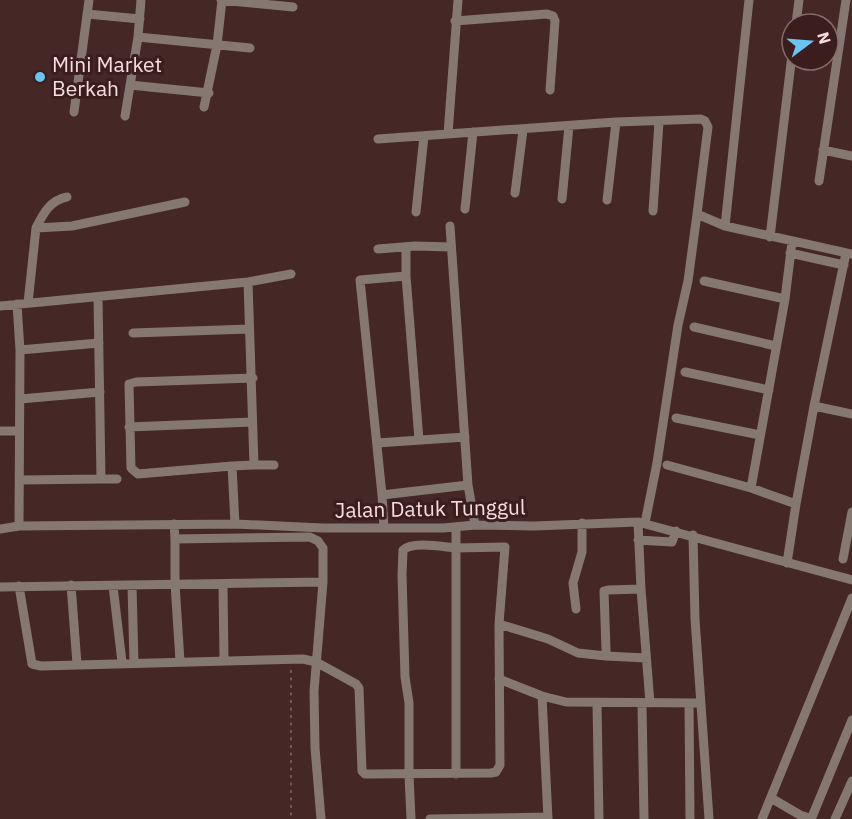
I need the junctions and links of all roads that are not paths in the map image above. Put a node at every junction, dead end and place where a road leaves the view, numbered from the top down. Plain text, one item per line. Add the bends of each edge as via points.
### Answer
1 (89, 0) edge
2 (141, 0) edge
3 (221, 0) edge
4 (458, 0) edge
5 (749, 0) edge
6 (846, 0) edge
7 (293, 7) dead end
8 (87, 14) junction
9 (140, 19) junction
10 (455, 21) junction
11 (842, 26) junction
12 (852, 29) edge
13 (138, 37) junction
14 (217, 45) junction
15 (250, 48) dead end
16 (790, 72) edge
17 (130, 84) junction
18 (550, 90) dead end
19 (208, 93) junction
20 (204, 107) dead end
21 (74, 112) dead end
22 (125, 116) dead end
23 (616, 122) junction
24 (659, 122) junction
25 (569, 126) junction
26 (523, 130) junction
27 (473, 132) junction
28 (448, 134) junction
29 (424, 136) junction
30 (378, 139) dead end
31 (823, 150) junction
32 (852, 156) edge
33 (819, 181) dead end
34 (515, 193) dead end
35 (67, 197) dead end
36 (562, 199) dead end
37 (607, 200) dead end
38 (185, 202) dead end
39 (465, 209) dead end
40 (653, 211) dead end
41 (416, 212) dead end
42 (701, 217) junction
43 (450, 226) dead end
44 (725, 226) junction
45 (36, 228) junction
46 (770, 237) junction
47 (792, 242) junction
48 (406, 247) junction
49 (451, 247) junction
50 (378, 249) dead end
51 (790, 253) junction
52 (849, 253) edge
53 (844, 265) junction
54 (291, 274) dead end
55 (406, 276) junction
56 (704, 281) dead end
57 (248, 282) junction
58 (98, 298) junction
59 (785, 299) junction
60 (28, 303) junction
61 (17, 304) junction
62 (0, 306) edge
63 (694, 327) dead end
64 (249, 330) junction
65 (133, 333) dead end
66 (99, 343) junction
67 (776, 346) junction
68 (20, 350) junction
69 (686, 372) dead end
70 (253, 378) junction
71 (769, 390) junction
72 (100, 392) junction
73 (20, 399) junction
74 (814, 406) junction
75 (852, 414) edge
76 (676, 418) dead end
77 (252, 422) junction
78 (129, 427) junction
79 (0, 430) edge
80 (19, 431) junction
81 (760, 435) junction
82 (465, 437) junction
83 (419, 440) junction
84 (377, 443) junction
85 (254, 465) junction
86 (274, 465) dead end
87 (667, 465) dead end
88 (232, 466) junction
89 (101, 478) junction
90 (117, 478) dead end
91 (20, 480) junction
92 (468, 485) junction
93 (751, 488) junction
94 (382, 495) junction
95 (796, 504) junction
96 (852, 512) edge
97 (641, 522) junction
98 (582, 523) junction
99 (174, 524) junction
100 (235, 524) junction
101 (474, 525) junction
102 (18, 526) junction
103 (456, 527) junction
104 (384, 528) junction
105 (0, 529) edge
106 (676, 531) junction
107 (693, 535) junction
108 (175, 539) junction
109 (638, 540) junction
110 (456, 548) junction
111 (843, 559) dead end
112 (787, 563) junction
113 (852, 580) edge
114 (323, 582) junction
115 (176, 584) junction
116 (71, 585) junction
117 (223, 585) junction
118 (0, 586) edge
119 (19, 586) junction
120 (113, 586) junction
121 (132, 586) junction
122 (641, 589) junction
123 (852, 598) edge
124 (576, 609) dead end
125 (499, 624) junction
126 (606, 656) junction
127 (646, 658) junction
128 (224, 660) junction
129 (180, 661) junction
130 (122, 662) junction
131 (316, 662) junction
132 (134, 663) junction
133 (76, 664) junction
134 (499, 679) junction
135 (542, 696) junction
136 (689, 702) junction
137 (646, 703) junction
138 (701, 703) junction
139 (597, 704) junction
140 (852, 720) edge
141 (456, 774) junction
142 (409, 775) junction
143 (852, 781) edge
144 (771, 798) junction
145 (548, 818) edge
146 (321, 819) edge
147 (411, 819) edge
148 (430, 819) edge
149 (600, 819) edge
150 (644, 819) edge
151 (690, 819) edge
152 (709, 819) edge
153 (762, 819) edge
154 (835, 819) edge

1 - 8 street
2 - 9 street
3 - 7 street
3 - 14 street
4 - 10 street
5 - 44 street
6 - 11 street
8 - 9 street
8 - 21 street
9 - 13 street
10 - 18 street via 553,16
10 - 28 street
11 - 12 street
11 - 31 street
13 - 14 street
13 - 17 street
14 - 15 street
14 - 19 street
16 - 46 street
17 - 19 street
17 - 22 street
19 - 20 street
23 - 24 street
23 - 25 street
23 - 37 street
24 - 40 street
24 - 42 street via 701,119 708,127
25 - 26 street
25 - 36 street
26 - 27 street
26 - 34 street
27 - 28 street
27 - 39 street
28 - 29 street
29 - 30 street
29 - 41 street
31 - 32 street
31 - 33 street
35 - 45 street via 59,198 45,210
38 - 45 street via 72,226
42 - 44 street
42 - 97 street via 678,325 657,463
43 - 49 street
44 - 46 street
45 - 60 street
46 - 47 street
47 - 51 street
47 - 52 street
48 - 49 street
48 - 50 street
48 - 55 street
49 - 82 street
51 - 53 street
51 - 59 street
52 - 53 street
53 - 74 street
54 - 57 street
55 - 83 street
55 - 84 street via 360,280
56 - 59 street
57 - 58 street
57 - 64 street
58 - 60 street
58 - 66 street
59 - 67 street
60 - 61 street
61 - 62 street
61 - 68 street
63 - 67 street
64 - 65 street
64 - 70 street
66 - 68 street
66 - 72 street
67 - 71 street
68 - 73 street
69 - 71 street
70 - 77 street
70 - 78 street via 129,384
71 - 81 street
72 - 73 street
72 - 89 street
73 - 80 street
74 - 75 street
74 - 95 street
76 - 81 street
77 - 78 street
77 - 85 street
78 - 88 street via 131,468 138,474
79 - 80 street
80 - 91 street
81 - 93 street
82 - 83 street
82 - 92 street
83 - 84 street
84 - 94 street
85 - 86 street
85 - 88 street
87 - 93 street
88 - 100 street
89 - 90 street
89 - 91 street
91 - 102 street
92 - 94 street
92 - 101 street
93 - 95 street
94 - 104 street
95 - 112 street
96 - 111 street
97 - 98 street, Jalan Datuk Tunggul
97 - 106 street, Jalan Datuk Tunggul
97 - 109 street
98 - 101 street, Jalan Datuk Tunggul
98 - 124 street via 582,552 573,583
99 - 100 street, Jalan Datuk Tunggul
99 - 102 street, Jalan Datuk Tunggul
99 - 108 street
100 - 104 street, Jalan Datuk Tunggul
101 - 103 street, Jalan Datuk Tunggul
102 - 105 street, Jalan Datuk Tunggul
103 - 104 street, Jalan Datuk Tunggul
103 - 110 street
106 - 107 street, Jalan Datuk Tunggul
106 - 109 street via 672,542
107 - 112 street, Jalan Datuk Tunggul
107 - 138 street
108 - 114 street via 310,537 322,548
108 - 115 street
109 - 122 street
110 - 125 street via 505,547
110 - 141 street
110 - 142 street via 414,545 403,550
112 - 113 street, Jalan Datuk Tunggul
114 - 117 street
114 - 131 street
115 - 117 street
115 - 121 street
115 - 129 street
116 - 119 street
116 - 120 street
116 - 133 street
117 - 128 street
118 - 119 street
119 - 133 street via 32,664
120 - 121 street
120 - 130 street
121 - 132 street
122 - 126 street via 604,591
122 - 127 street
123 - 144 street
125 - 126 street via 579,653
125 - 134 street
126 - 127 street
127 - 137 street
128 - 129 street
128 - 131 street
129 - 132 street
130 - 132 street
130 - 133 street
131 - 142 street via 359,688 362,771
131 - 146 street via 315,748
134 - 135 street
134 - 141 street via 500,765 496,772
135 - 139 street
135 - 145 street
136 - 137 street
136 - 138 street
136 - 151 street
137 - 139 street
137 - 150 street
138 - 152 street
139 - 149 street
140 - 144 street via 812,817 800,815
141 - 142 street
142 - 147 street
143 - 154 street
144 - 153 street
145 - 148 street

